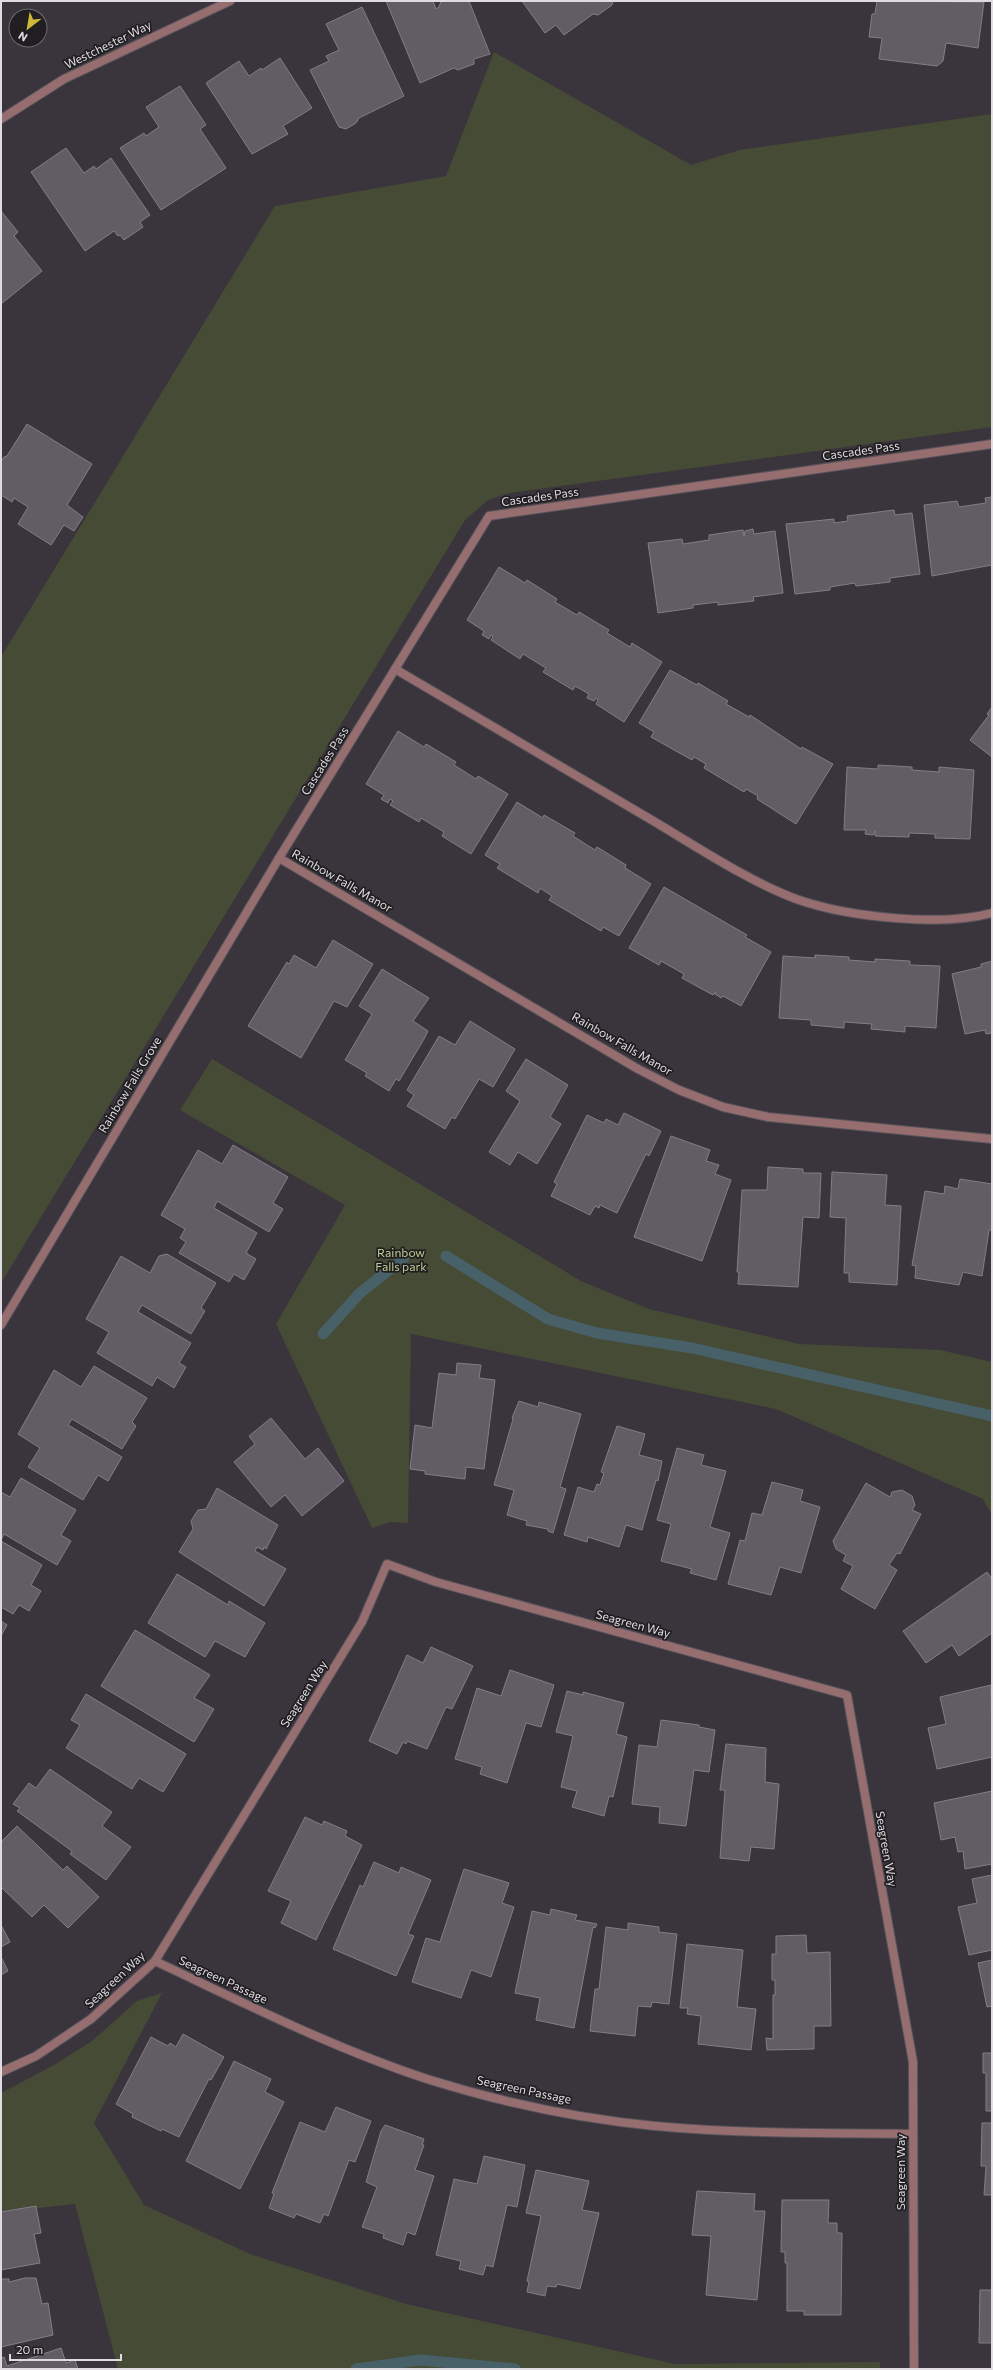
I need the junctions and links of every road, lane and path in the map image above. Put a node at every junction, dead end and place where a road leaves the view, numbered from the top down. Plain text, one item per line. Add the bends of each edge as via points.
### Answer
1 (230, 1) edge
2 (1, 119) edge
3 (992, 444) edge
4 (395, 669) junction
5 (279, 858) junction
6 (992, 913) edge
7 (992, 1139) edge
8 (1, 1325) edge
9 (155, 1961) junction
10 (1, 2072) edge
11 (913, 2134) junction
12 (914, 2369) edge

1 - 2 street, Westchester Way via 70,76
3 - 4 street, Cascades Pass via 489,516
4 - 5 street, Cascades Pass
4 - 6 street via 709,854 796,899 830,910 898,916 973,918
5 - 7 street, Rainbow Falls Manor via 638,1069 679,1090 723,1106 768,1117
5 - 8 street, Rainbow Falls Grove
9 - 10 street, Seagreen Way via 91,2019 36,2056
9 - 11 street, Seagreen Passage via 307,2033 369,2058 428,2079 512,2102 606,2120 655,2126 759,2132
9 - 11 street, Seagreen Way via 362,1622 387,1564 436,1582 847,1695 913,2062
11 - 12 street, Seagreen Way

